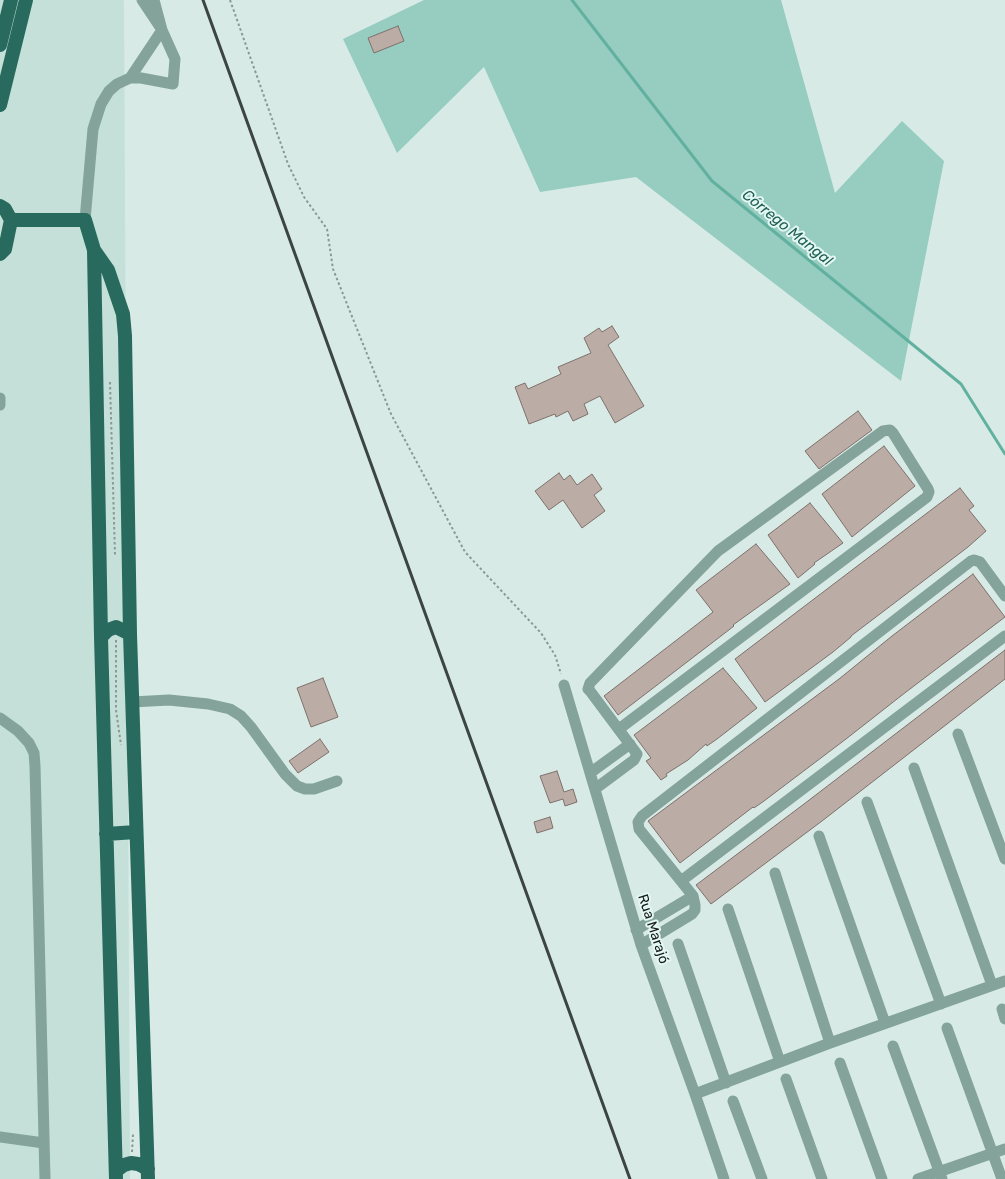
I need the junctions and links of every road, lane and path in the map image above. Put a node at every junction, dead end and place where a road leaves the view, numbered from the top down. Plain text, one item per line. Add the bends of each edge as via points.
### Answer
1 (11, 0) edge
2 (26, 0) edge
3 (142, 0) edge
4 (154, 0) edge
5 (230, 0) edge
6 (162, 30) junction
7 (0, 45) edge
8 (130, 78) junction
9 (0, 105) edge
10 (0, 206) edge
11 (11, 220) junction
12 (85, 220) junction
13 (94, 250) junction
14 (0, 254) edge
15 (0, 398) edge
16 (0, 405) edge
17 (1005, 596) edge
18 (130, 634) junction
19 (1005, 636) edge
20 (101, 637) junction
21 (563, 681) joint
22 (132, 702) junction
23 (0, 718) edge
24 (619, 729) junction
25 (958, 734) dead end
26 (630, 744) junction
27 (914, 768) dead end
28 (590, 773) junction
29 (337, 781) dead end
30 (595, 789) junction
31 (867, 802) dead end
32 (136, 832) junction
33 (106, 834) junction
34 (819, 836) dead end
35 (1005, 859) edge
36 (776, 874) dead end
37 (682, 881) junction
38 (693, 896) junction
39 (728, 909) dead end
40 (636, 930) junction
41 (678, 944) dead end
42 (641, 945) junction
43 (1005, 981) edge
44 (992, 986) junction
45 (940, 1004) junction
46 (885, 1023) junction
47 (947, 1028) dead end
48 (830, 1043) junction
49 (893, 1046) dead end
50 (780, 1062) junction
51 (840, 1063) dead end
52 (786, 1079) dead end
53 (726, 1083) junction
54 (695, 1094) junction
55 (733, 1101) dead end
56 (0, 1137) edge
57 (44, 1143) junction
58 (1005, 1149) edge
59 (993, 1153) junction
60 (148, 1174) edge
61 (116, 1175) edge
62 (940, 1176) edge
63 (45, 1179) edge
64 (724, 1179) edge
65 (762, 1179) edge
66 (822, 1179) edge
67 (882, 1179) edge
68 (918, 1179) edge
69 (1002, 1179) edge

1 - 7 main road
2 - 9 main road
3 - 6 street
4 - 6 street
5 - 21 path via 288,164 304,198 326,229 333,269 391,414 465,552 541,633 555,655
6 - 8 street
6 - 8 street via 175,59 173,84
8 - 12 street via 117,84 100,104 93,129
10 - 11 main road
11 - 12 main road
11 - 14 main road via 5,249
12 - 13 main road
13 - 18 main road via 108,270 123,314
13 - 20 main road
15 - 16 street
17 - 37 street via 980,562 971,561 642,816 638,822 639,829
18 - 20 main road via 116,627
18 - 22 main road
19 - 37 street
20 - 33 main road
21 - 28 street, Rua Marajó
22 - 29 street via 168,700 230,709 252,727 297,786 314,788
22 - 32 main road
23 - 57 street via 18,731 34,753
24 - 24 street via 588,689 590,683 718,551 883,431 890,430 928,489 927,497
24 - 26 street
25 - 35 street
26 - 28 street
26 - 30 street via 636,758
27 - 44 street
28 - 30 street, Rua Marajó
30 - 40 street, Rua Marajó
31 - 45 street
32 - 33 main road
32 - 60 main road
33 - 61 main road
34 - 46 street
36 - 48 street
37 - 38 street
38 - 40 street
38 - 42 street via 695,910 692,914
39 - 50 street
40 - 42 street, Rua Marajó
41 - 53 street
42 - 54 street, Rua Marajó
43 - 44 street
44 - 45 street
45 - 46 street
46 - 48 street
47 - 59 street
48 - 50 street
49 - 62 street
50 - 53 street
51 - 67 street
52 - 66 street
53 - 54 street
54 - 64 street, Rua Marajó
55 - 65 street
56 - 57 street
57 - 63 street
58 - 59 street
59 - 62 street
59 - 69 street
60 - 61 main road via 138,1164 131,1163 124,1165
62 - 68 street

